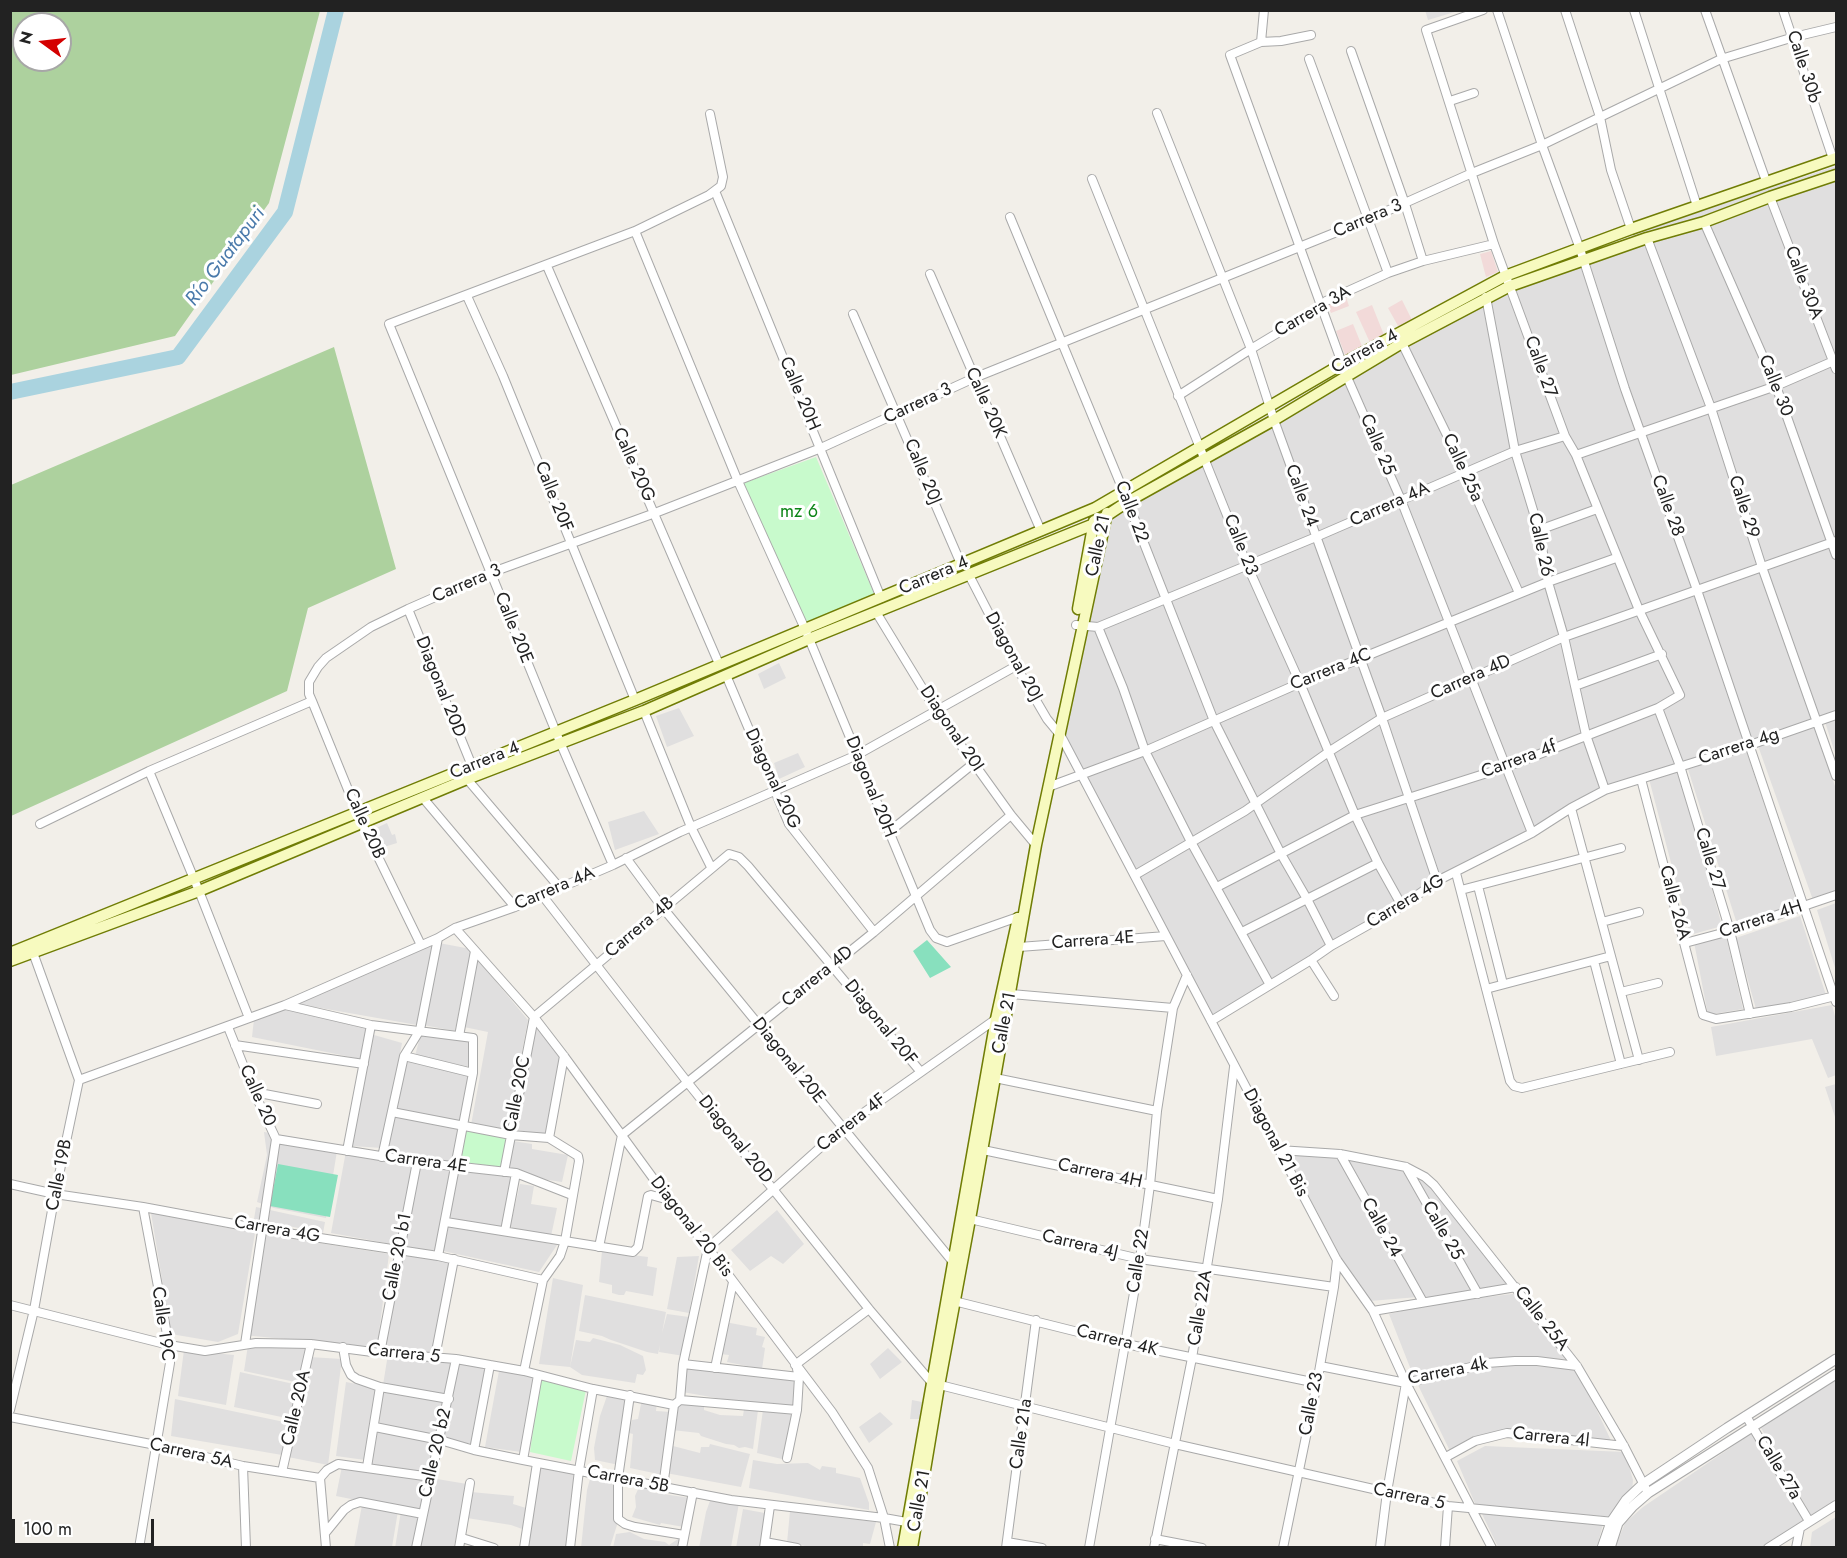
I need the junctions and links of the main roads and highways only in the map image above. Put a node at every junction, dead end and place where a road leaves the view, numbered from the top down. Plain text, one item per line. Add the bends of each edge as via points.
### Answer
1 (1835, 158) edge
2 (1836, 175) edge
3 (1508, 281) junction
4 (1107, 501) junction
5 (1095, 508) junction
6 (1107, 515) junction
7 (1094, 524) junction
8 (1078, 626) junction
9 (807, 634) junction
10 (1058, 733) junction
11 (558, 737) junction
12 (1034, 843) junction
13 (32, 949) junction
14 (10, 953) edge
15 (10, 962) edge
16 (950, 1300) junction
17 (912, 1523) junction
18 (903, 1548) edge
19 (912, 1548) edge

1 - 3 main road, Carrera 4 via 1631,229
2 - 3 main road, Carrera 4 via 1584,261
3 - 4 main road, Carrera 4 via 1342,364
3 - 6 main road, Carrera 4
4 - 5 main road, Carrera 4
4 - 6 main road, Calle 21
5 - 7 main road, Calle 21
5 - 9 main road, Carrera 4 via 881,598
6 - 7 main road, Carrera 4
6 - 8 main road, Calle 21
7 - 8 main road, Calle 21
7 - 9 main road, Carrera 4 via 876,612
8 - 10 main road, Calle 21
9 - 11 main road, Carrera 4 via 719,664
9 - 11 main road, Carrera 4 via 644,711
10 - 12 main road, Calle 21
10 - 12 main road, Calle 21
11 - 13 main road, Carrera 4 via 357,811
11 - 13 main road, Carrera 4 via 200,891
12 - 16 main road, Calle 21 via 983,1150
12 - 16 main road, Calle 21 via 996,1019 953,1262
13 - 14 main road, Carrera 4
13 - 15 main road, Carrera 4
16 - 17 main road, Calle 21
17 - 18 main road, Calle 21
17 - 19 main road, Calle 21

